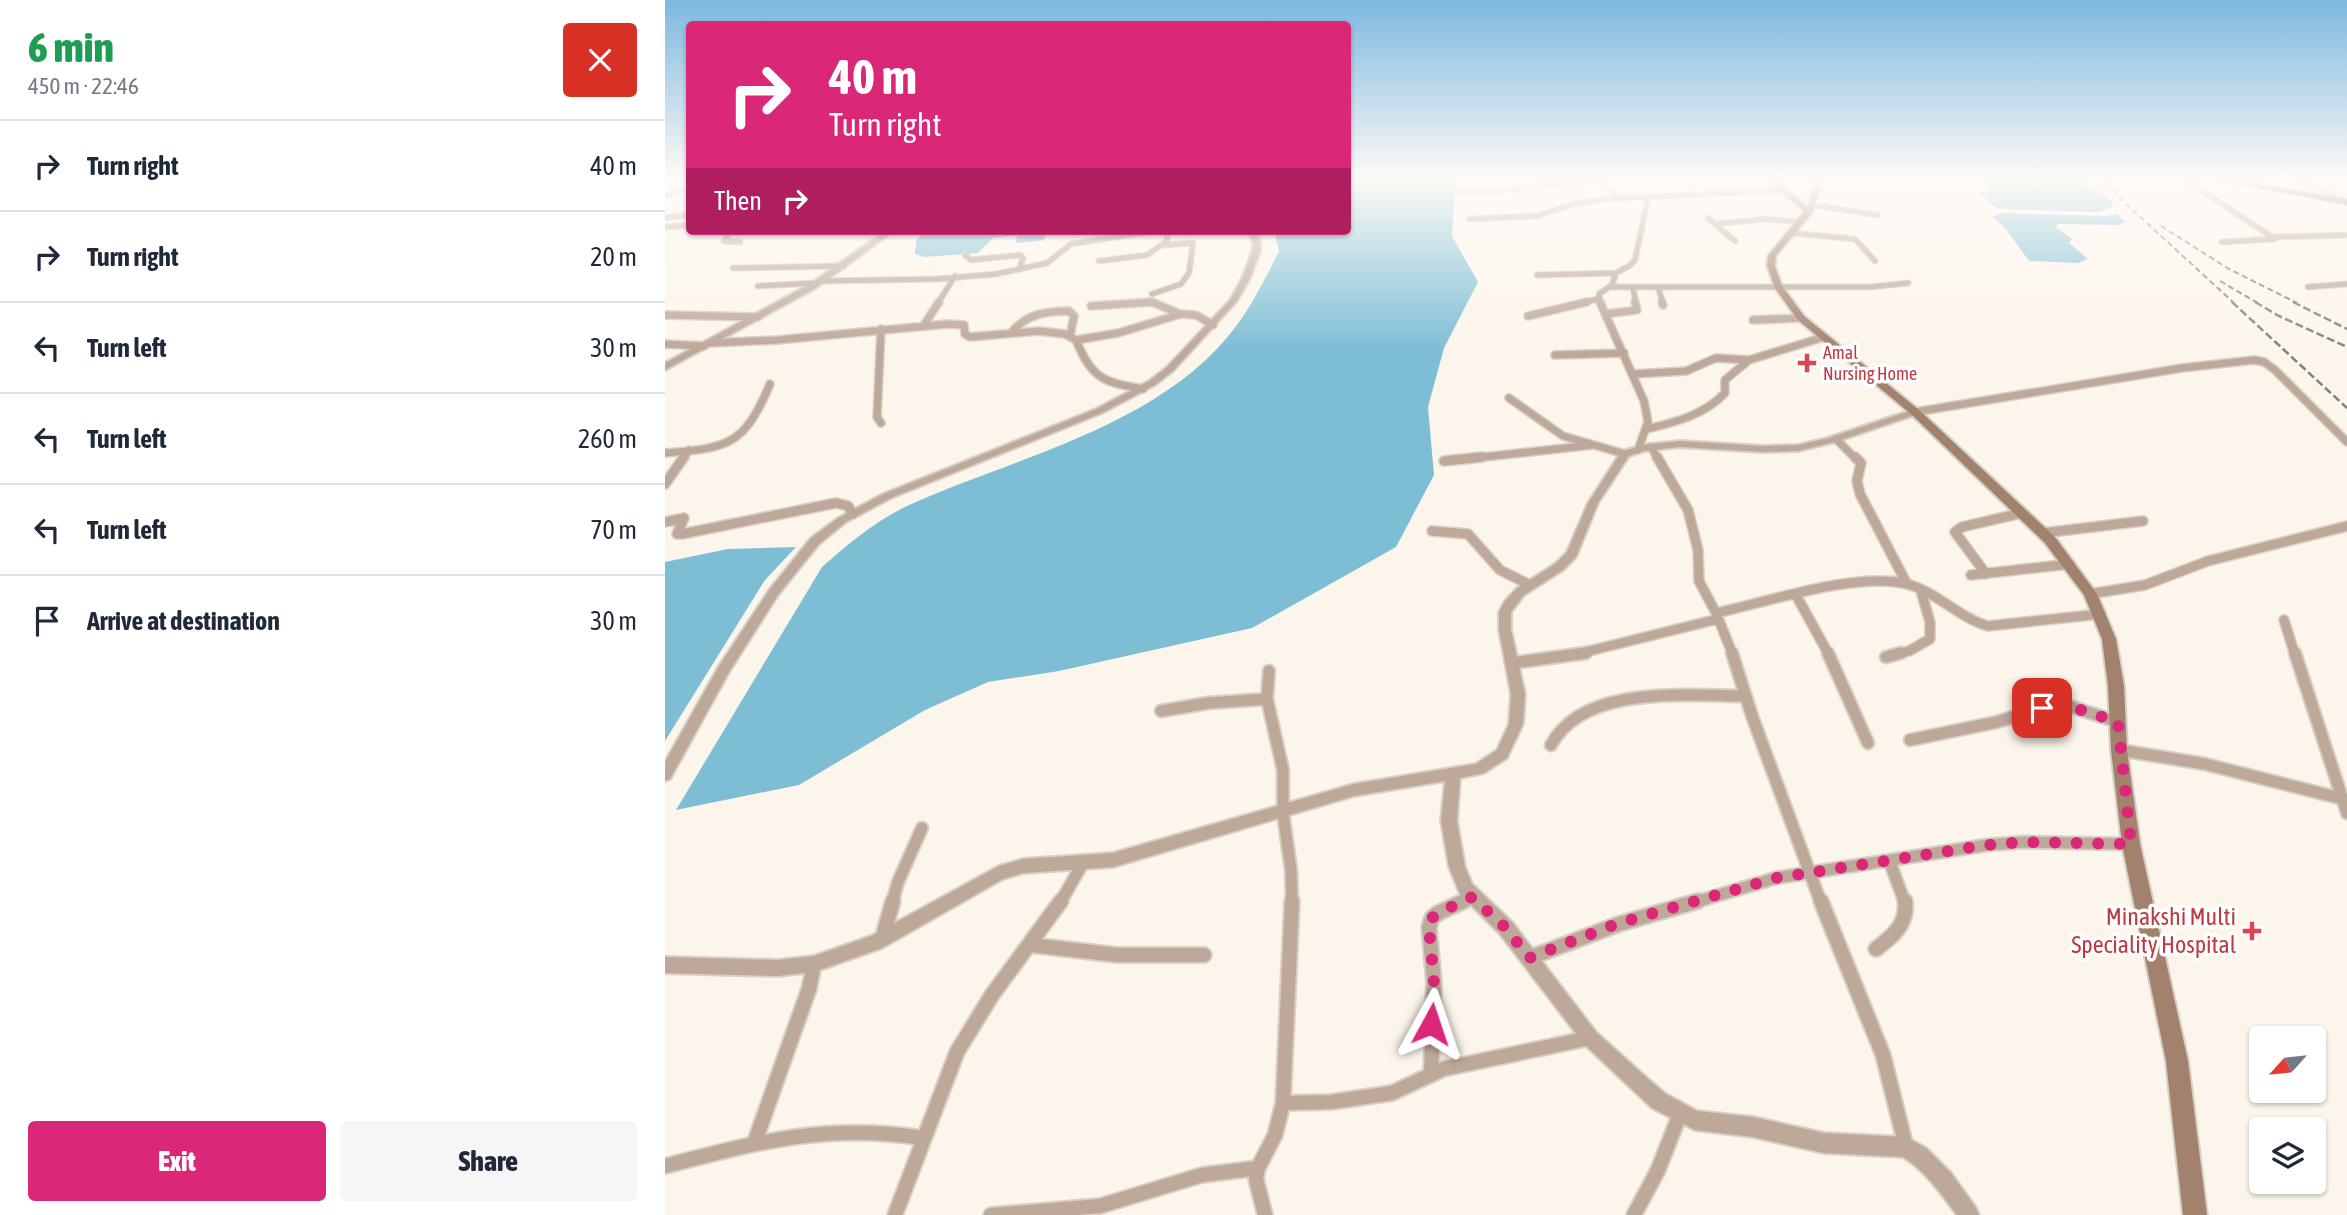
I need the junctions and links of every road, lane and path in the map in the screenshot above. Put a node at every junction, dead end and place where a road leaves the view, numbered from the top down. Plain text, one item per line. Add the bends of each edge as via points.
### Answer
1 (727, 237) edge
2 (883, 237) edge
3 (1118, 237) edge
4 (1168, 237) edge
5 (1254, 237) edge
6 (1638, 237) edge
7 (1729, 237) edge
8 (1788, 237) edge
9 (1849, 237) edge
10 (2275, 237) edge
11 (2308, 237) edge
12 (2278, 238) junction
13 (740, 242) dead end
14 (1735, 242) dead end
15 (2222, 242) dead end
16 (1163, 245) junction
17 (965, 255) dead end
18 (1099, 261) dead end
19 (1875, 261) dead end
20 (844, 266) junction
21 (733, 268) dead end
22 (1019, 270) junction
23 (1616, 273) junction
24 (1537, 275) dead end
25 (955, 276) junction
26 (820, 282) junction
27 (1908, 283) dead end
28 (2347, 284) edge
29 (758, 286) dead end
30 (1778, 286) junction
31 (1610, 287) junction
32 (1658, 287) junction
33 (2308, 287) dead end
34 (1633, 288) junction
35 (1152, 294) dead end
36 (1598, 299) junction
37 (1663, 305) dead end
38 (1091, 306) dead end
39 (1181, 314) junction
40 (1605, 314) junction
41 (665, 315) edge
42 (1528, 316) dead end
43 (758, 317) junction
44 (1801, 318) junction
45 (1753, 320) dead end
46 (1213, 325) junction
47 (924, 326) junction
48 (881, 329) junction
49 (1011, 333) junction
50 (1824, 337) junction
51 (1073, 338) junction
52 (665, 344) edge
53 (707, 344) junction
54 (1624, 353) junction
55 (1555, 355) dead end
56 (1749, 360) junction
57 (665, 367) edge
58 (1634, 374) junction
59 (770, 384) dead end
60 (1143, 389) junction
61 (1509, 398) dead end
62 (1915, 412) junction
63 (881, 423) dead end
64 (1647, 429) junction
65 (1836, 439) junction
66 (2347, 442) edge
67 (1593, 445) junction
68 (689, 450) junction
69 (1638, 450) junction
70 (665, 453) edge
71 (1444, 461) dead end
72 (665, 484) edge
73 (2022, 513) junction
74 (853, 514) junction
75 (2143, 521) dead end
76 (665, 522) edge
77 (2347, 526) edge
78 (1432, 531) dead end
79 (2043, 533) junction
80 (2070, 564) junction
81 (1986, 574) junction
82 (1971, 575) dead end
83 (1907, 584) junction
84 (1530, 585) junction
85 (1920, 591) junction
86 (2090, 594) junction
87 (1795, 595) junction
88 (2101, 614) junction
89 (1717, 616) junction
90 (2284, 620) dead end
91 (1886, 657) dead end
92 (1512, 663) junction
93 (1269, 671) dead end
94 (1746, 696) junction
95 (1267, 699) junction
96 (1161, 711) dead end
97 (2118, 722) junction
98 (1910, 740) dead end
99 (1868, 743) dead end
100 (1551, 745) dead end
101 (2119, 750) junction
102 (665, 775) edge
103 (1453, 775) junction
104 (2345, 799) edge
105 (1283, 813) junction
106 (2347, 813) edge
107 (922, 828) dead end
108 (2131, 844) junction
109 (1889, 860) junction
110 (1083, 863) junction
111 (1809, 872) junction
112 (1472, 897) junction
113 (882, 940) junction
114 (1031, 945) junction
115 (1876, 949) dead end
116 (1204, 955) dead end
117 (1529, 958) junction
118 (814, 964) junction
119 (665, 965) edge
120 (1590, 1038) junction
121 (1431, 1074) junction
122 (1283, 1102) junction
123 (1680, 1114) junction
124 (923, 1138) junction
125 (754, 1144) junction
126 (1906, 1147) junction
127 (665, 1166) edge
128 (1258, 1168) junction
129 (895, 1215) edge
130 (991, 1215) edge
131 (1265, 1215) edge
132 (1634, 1215) edge
133 (1969, 1215) edge
134 (2195, 1215) edge

1 - 13 street via 724,241
2 - 20 street
3 - 22 street via 1071,244 1050,262
4 - 16 street
5 - 46 street via 1257,244 1251,268
6 - 23 street via 1635,260
7 - 14 street
8 - 30 main road via 1772,256
9 - 19 street
10 - 12 street
11 - 12 street
12 - 15 street
16 - 18 street via 1147,255
16 - 35 street via 1193,243 1190,275 1182,285
17 - 22 street via 971,260 1020,255
20 - 21 street
20 - 26 street
22 - 25 street
23 - 24 street
23 - 31 street
25 - 26 street
25 - 47 street
26 - 29 street
26 - 43 street
27 - 30 street via 1870,288
28 - 33 street
30 - 32 street
30 - 44 main road
31 - 34 street
31 - 36 street
32 - 34 street
32 - 37 street
34 - 40 street via 1637,310
36 - 40 street
36 - 42 street
38 - 39 street via 1152,302
39 - 46 street
39 - 51 street via 1118,332
40 - 54 street
41 - 43 street
43 - 53 street
44 - 45 street
44 - 50 main road
46 - 60 street
47 - 48 street
47 - 49 street via 961,324 970,337
48 - 53 street
48 - 63 street via 877,417
49 - 51 street
49 - 51 street via 1019,321 1030,316 1069,311 1074,316
50 - 56 street
50 - 62 main road
51 - 60 street via 1084,362 1099,379
52 - 53 street
53 - 57 street
54 - 55 street
54 - 58 street
56 - 58 street via 1716,358 1686,371
56 - 64 street via 1725,380 1725,393 1718,401 1691,416
58 - 64 street via 1644,401
59 - 68 street via 735,439 720,447
60 - 74 street
61 - 67 street via 1557,432
62 - 65 street
62 - 66 street via 2254,360 2275,370
62 - 73 main road
64 - 69 street
65 - 69 street via 1782,449 1699,446
65 - 83 street via 1861,463 1860,494
67 - 69 street
67 - 71 street
68 - 70 street
68 - 72 street
69 - 84 street via 1593,503 1572,554
69 - 89 street via 1688,510 1698,550 1697,575
73 - 79 main road
73 - 81 street via 1955,532
74 - 76 street via 848,506 836,503 682,534 677,534 684,518
74 - 102 street via 815,541 774,592 723,669
75 - 79 street
77 - 86 street via 2208,561 2145,585
78 - 84 street via 1468,534 1500,570
79 - 80 main road
80 - 81 street
80 - 86 main road
81 - 82 street
83 - 85 street
83 - 87 street via 1866,583
84 - 92 street via 1513,598 1505,612
85 - 88 street via 1988,626
85 - 91 street via 1930,639
86 - 88 main road
87 - 89 street
87 - 99 street via 1824,645
88 - 97 main road via 2113,659
89 - 92 street via 1586,653
89 - 94 street
90 - 104 street
92 - 103 street via 1518,709 1508,745 1493,762
93 - 95 street
94 - 100 street via 1632,699 1570,719
94 - 111 street
95 - 96 street
95 - 105 street via 1283,770
97 - 98 street via 2066,705
97 - 101 main road
101 - 104 street via 2250,774
101 - 108 main road
103 - 105 street via 1353,790
103 - 112 street via 1449,813 1453,846 1461,880
104 - 106 street
105 - 110 street via 1139,855
105 - 122 street via 1292,919
107 - 113 street via 898,882
108 - 109 street via 2024,842
108 - 134 main road via 2177,1061
109 - 111 street
109 - 115 street via 1908,913 1895,936
110 - 113 street via 1023,866 999,873
110 - 114 street
111 - 117 street via 1747,884 1581,936
111 - 126 street via 1884,1055
112 - 117 street via 1506,928
112 - 121 street via 1438,913 1429,927 1434,983
113 - 118 street
114 - 116 street via 1092,955
114 - 124 street via 962,1044
117 - 120 street
118 - 119 street via 778,968
118 - 125 street
120 - 121 street
120 - 123 street via 1640,1085
121 - 122 street via 1392,1093 1371,1097
122 - 128 street via 1275,1135
123 - 126 street via 1824,1143
123 - 132 street
124 - 125 street via 823,1132
124 - 129 street
125 - 127 street
126 - 133 street via 1937,1173
128 - 130 street via 1202,1175 1100,1206
128 - 131 street via 1258,1193

